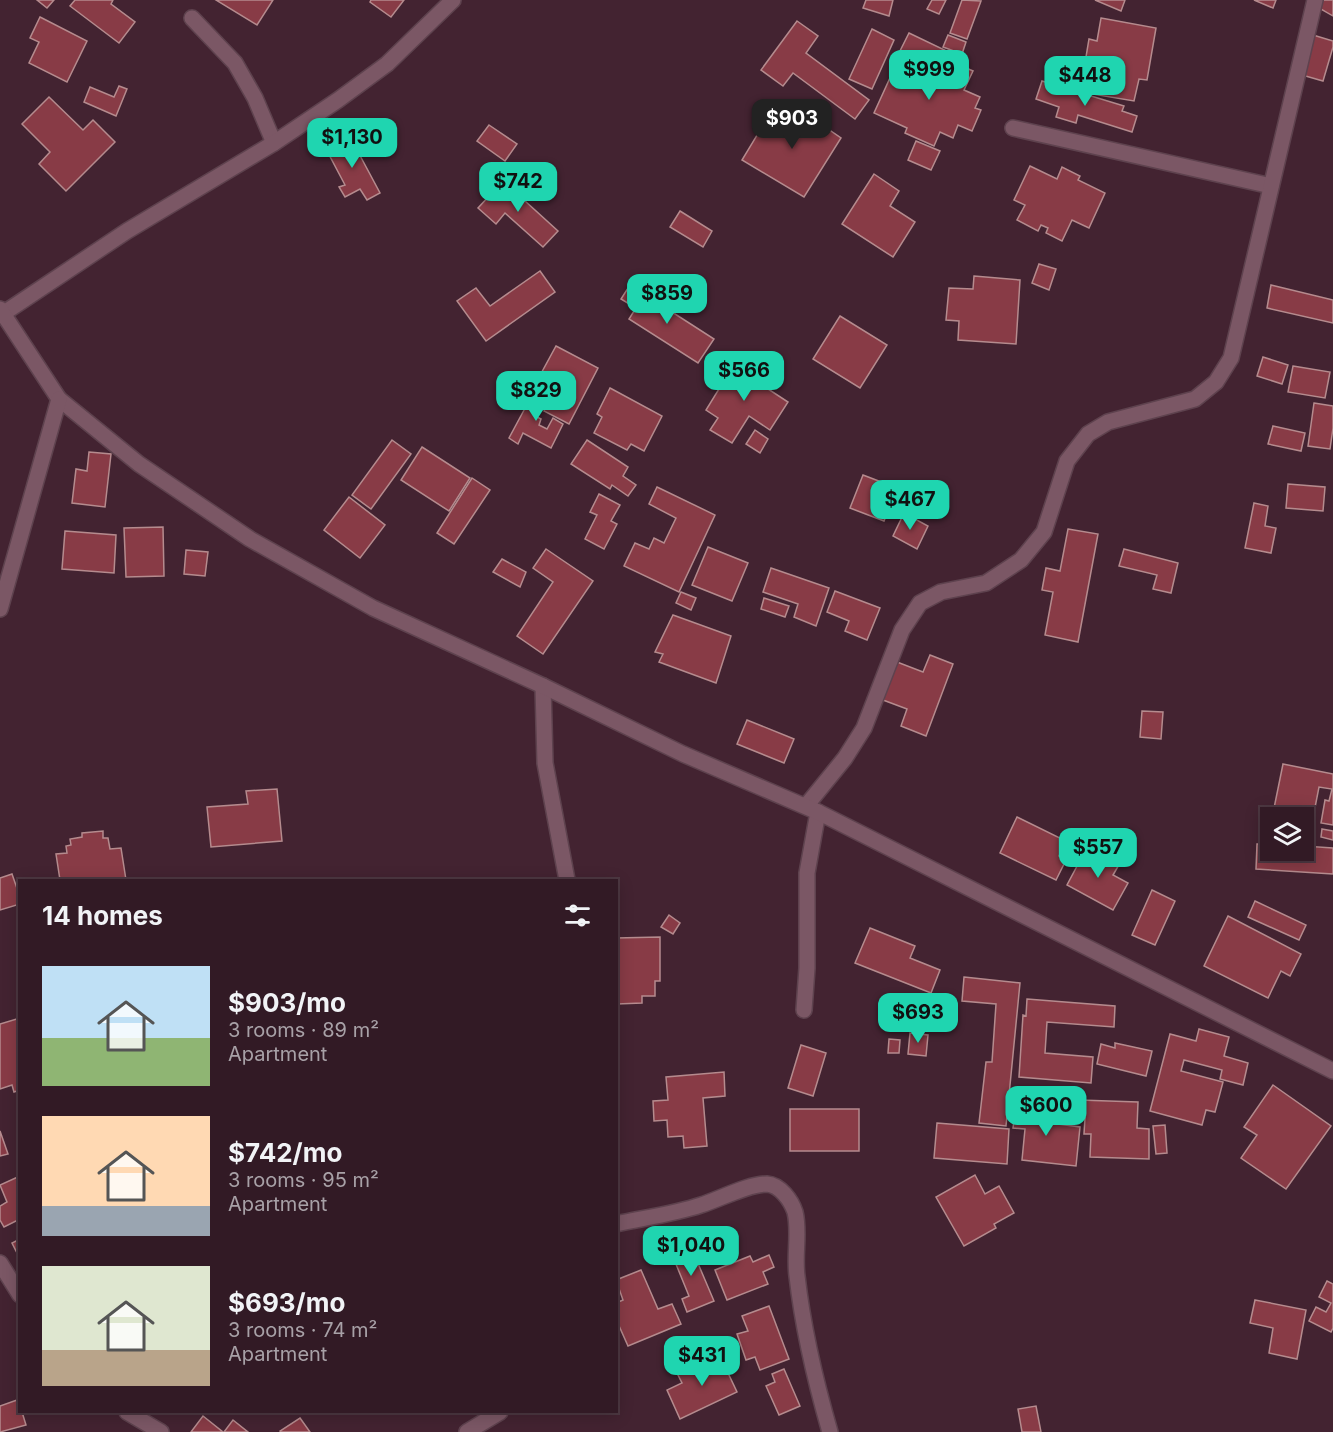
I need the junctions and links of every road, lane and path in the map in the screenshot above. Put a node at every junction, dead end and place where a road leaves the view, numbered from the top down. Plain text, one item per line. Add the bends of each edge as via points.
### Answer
1 (453, 0) edge
2 (1316, 0) edge
3 (192, 18) dead end
4 (1013, 128) dead end
5 (274, 143) junction
6 (1271, 186) junction
7 (2, 311) edge
8 (59, 399) junction
9 (0, 609) edge
10 (543, 686) junction
11 (812, 809) junction
12 (567, 879) edge
13 (804, 1010) dead end
14 (1333, 1071) edge
15 (618, 1224) edge
16 (0, 1263) edge
17 (18, 1292) edge
18 (130, 1413) edge
19 (498, 1413) edge
20 (161, 1432) edge
21 (467, 1432) edge
22 (830, 1432) edge

1 - 5 street via 387,64
2 - 6 street
3 - 5 street via 235,63
4 - 6 street
5 - 7 street
6 - 11 street via 1231,358 1216,382 1195,399 1108,422 1088,434 1067,461 1044,532 1021,560 986,583 941,592 920,603 902,630 864,728
7 - 8 street
8 - 9 street
8 - 10 street via 139,464 250,539 373,608
10 - 11 street via 683,754
10 - 12 street via 545,763
11 - 13 street
11 - 14 street
15 - 22 street via 699,1206 768,1184 783,1192 795,1213 801,1307
16 - 17 street
18 - 20 street
19 - 21 street

